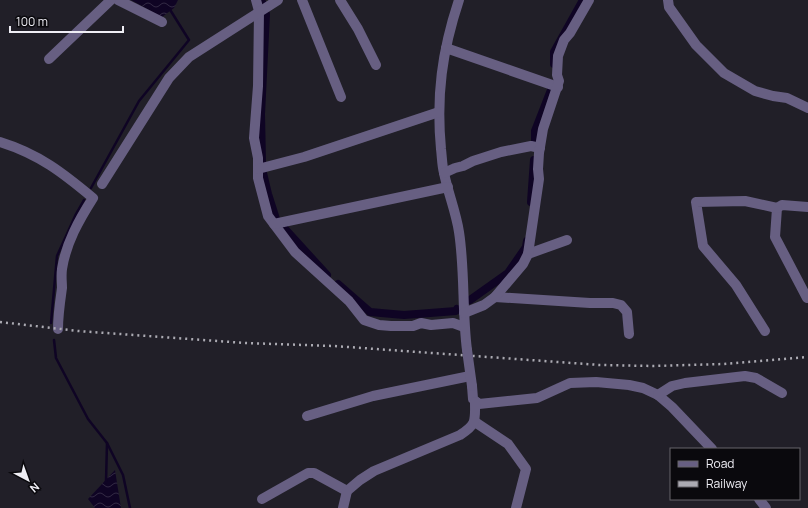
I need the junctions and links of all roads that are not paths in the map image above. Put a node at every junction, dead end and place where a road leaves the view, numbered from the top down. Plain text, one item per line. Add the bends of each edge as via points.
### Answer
1 (111, 0) edge
2 (118, 0) edge
3 (256, 0) edge
4 (278, 0) edge
5 (302, 0) edge
6 (340, 0) edge
7 (459, 0) edge
8 (589, 0) edge
9 (668, 0) edge
10 (259, 11) junction
11 (162, 22) dead end
12 (446, 48) junction
13 (49, 60) dead end
14 (376, 65) dead end
15 (558, 88) junction
16 (341, 97) dead end
17 (808, 108) edge
18 (439, 112) junction
19 (0, 142) edge
20 (540, 148) junction
21 (258, 169) junction
22 (444, 173) junction
23 (102, 184) dead end
24 (448, 187) junction
25 (808, 207) edge
26 (777, 208) junction
27 (274, 224) junction
28 (567, 240) dead end
29 (528, 254) junction
30 (495, 297) junction
31 (807, 298) dead end
32 (464, 313) junction
33 (464, 327) junction
34 (58, 329) dead end
35 (766, 331) dead end
36 (629, 334) dead end
37 (471, 381) junction
38 (782, 393) dead end
39 (658, 395) junction
40 (475, 402) junction
41 (307, 416) dead end
42 (475, 422) junction
43 (711, 448) edge
44 (346, 491) junction
45 (262, 499) dead end
46 (760, 500) edge
47 (343, 508) edge
48 (516, 508) edge
49 (766, 508) edge

1 - 13 street
2 - 11 street
3 - 10 street
4 - 10 street
5 - 16 street
6 - 14 street via 358,28
7 - 12 street
8 - 15 street via 564,40 558,56
9 - 17 street via 669,7 696,44 724,73 755,91 787,98
10 - 21 street via 254,138
10 - 23 street via 189,57 169,78
12 - 15 street
12 - 18 street
15 - 20 street via 543,129
18 - 21 street via 304,157
18 - 22 street
19 - 34 street via 29,152 70,179 93,198 71,238 62,269
20 - 22 street via 531,146 501,152
20 - 29 street via 539,179
21 - 27 street via 268,216
22 - 24 street
24 - 27 street
24 - 32 street via 459,231
25 - 26 street via 782,205
26 - 31 street via 774,237
26 - 35 street via 745,201 696,202 704,246 736,285
27 - 33 street via 295,252 349,301 364,320 391,326 453,323
28 - 29 street
29 - 30 street via 520,269
30 - 32 street via 484,305
30 - 36 street via 621,305 627,312
32 - 33 street
33 - 37 street, bridge
37 - 40 street
37 - 41 street via 373,396
38 - 39 street via 756,378 745,376 672,386
39 - 40 street via 629,385 596,382 570,383 537,398 479,404
39 - 43 street
40 - 42 street
42 - 44 street via 469,430 460,435 374,470
42 - 48 street via 508,444 526,469
44 - 45 street via 314,473 308,473
44 - 47 street
46 - 49 street

